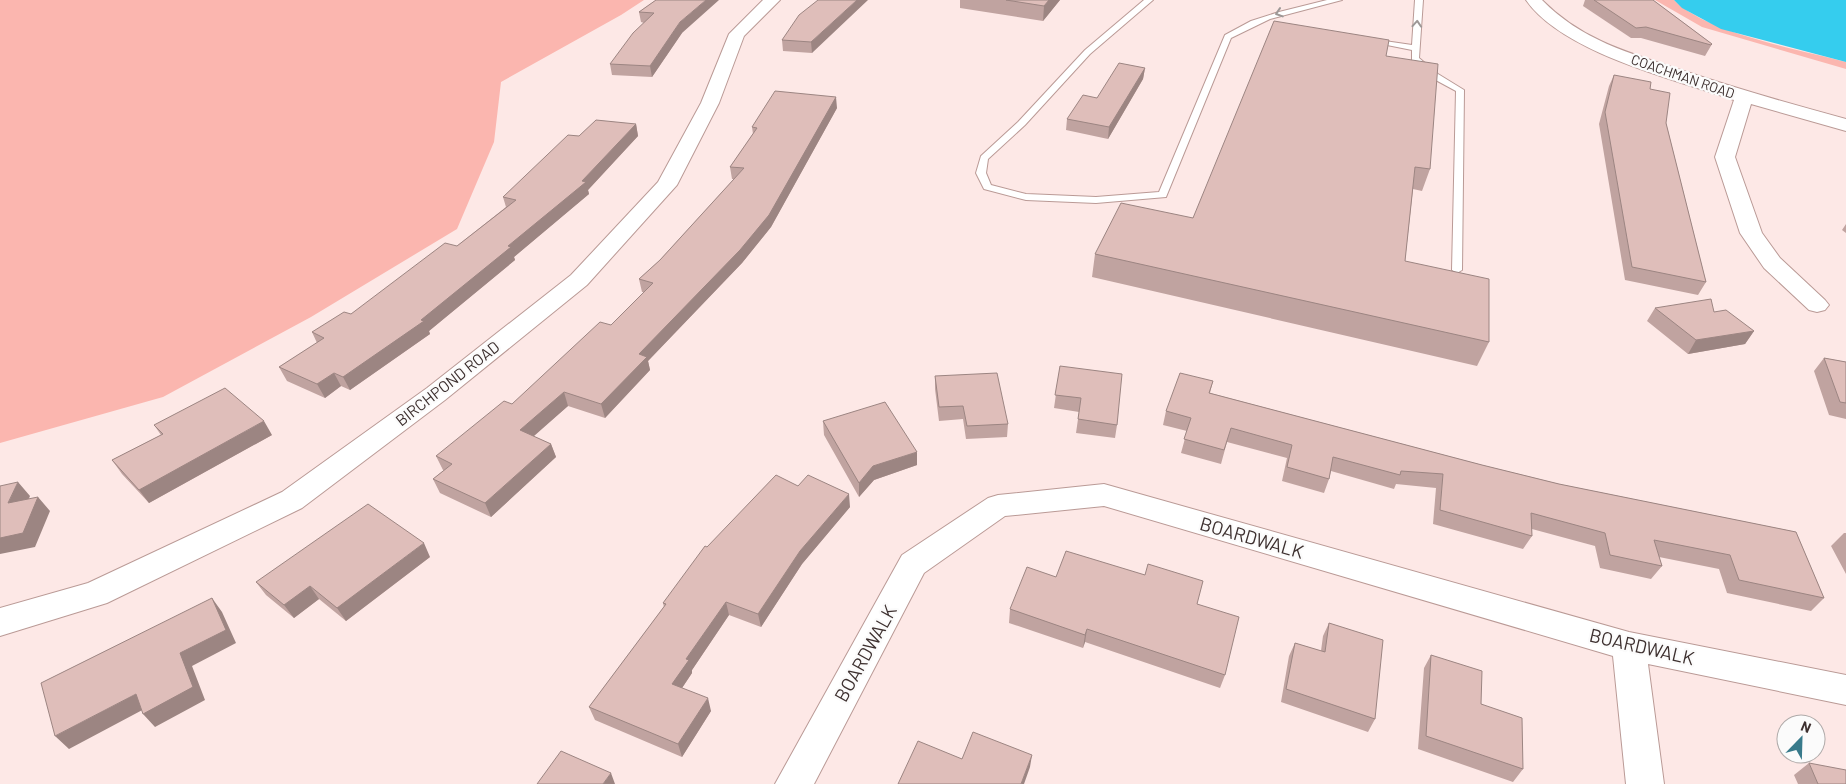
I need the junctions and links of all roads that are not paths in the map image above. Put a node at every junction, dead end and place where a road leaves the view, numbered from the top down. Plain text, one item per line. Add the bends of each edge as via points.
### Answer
1 (772, 0) edge
2 (1150, 0) edge
3 (1338, 0) edge
4 (1419, 0) edge
5 (1534, 0) edge
6 (1255, 22) junction
7 (1274, 25) edge
8 (1359, 39) edge
9 (1415, 48) junction
10 (1744, 97) junction
11 (1846, 125) edge
12 (1457, 270) edge
13 (1816, 305) dead end
14 (0, 622) edge
15 (1629, 646) junction
16 (1846, 690) edge
17 (794, 784) edge
18 (1645, 784) edge

1 - 14 street, BIRCHPOND ROAD via 737,34 710,103 667,185 578,280 436,394 292,500 96,594
2 - 6 lane via 1079,60 1008,139 984,158 981,172 987,186 1026,197 1096,200 1164,195 1228,37
3 -> 6 lane via 1279,12
9 -> 4 lane
5 - 10 street, COACHMAN ROAD via 1553,20 1600,48
6 - 7 lane
8 - 9 lane
9 - 12 lane via 1415,59 1435,76 1460,90
10 - 11 street, COACHMAN ROAD
10 - 13 street via 1725,157 1740,204 1751,233 1772,263
15 - 16 street, BOARDWALK
15 - 17 street, BOARDWALK via 1104,494 998,506 913,564
15 - 18 street

